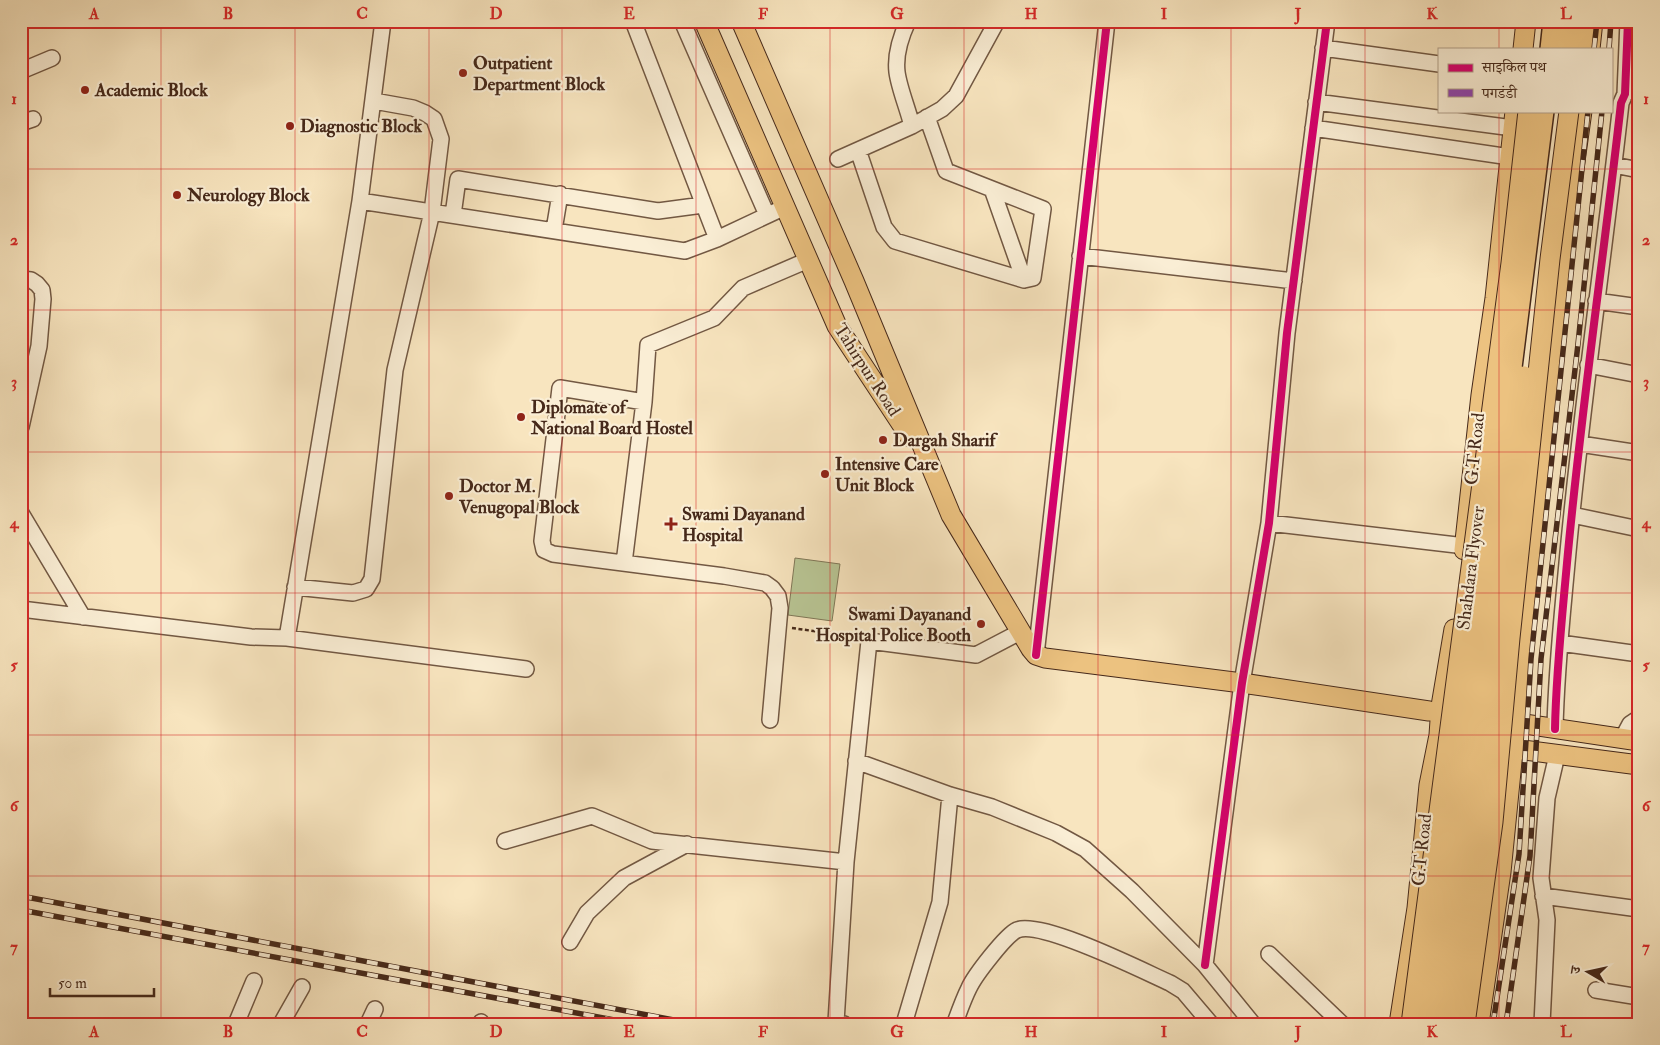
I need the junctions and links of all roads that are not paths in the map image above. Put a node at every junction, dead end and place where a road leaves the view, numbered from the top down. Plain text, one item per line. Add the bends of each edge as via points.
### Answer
1 (383, 21) edge
2 (633, 21) edge
3 (682, 21) edge
4 (704, 21) edge
5 (741, 21) edge
6 (908, 21) edge
7 (997, 21) edge
8 (1107, 21) edge
9 (1327, 21) edge
10 (1526, 21) edge
11 (1539, 21) edge
12 (1554, 21) edge
13 (1570, 21) edge
14 (1581, 21) edge
15 (1593, 21) edge
16 (1628, 21) edge
17 (1547, 47) edge
18 (1323, 48) junction
19 (1577, 48) edge
20 (1590, 48) edge
21 (52, 58) dead end
22 (1438, 64) edge
23 (21, 71) edge
24 (1632, 92) edge
25 (374, 101) junction
26 (1316, 102) junction
27 (1528, 112) edge
28 (1543, 112) edge
29 (1557, 112) edge
30 (1569, 112) edge
31 (1582, 112) edge
32 (927, 117) junction
33 (1514, 120) edge
34 (912, 126) junction
35 (1313, 128) junction
36 (858, 150) junction
37 (1510, 157) junction
38 (838, 159) dead end
39 (1614, 165) junction
40 (1639, 170) edge
41 (992, 189) junction
42 (560, 194) junction
43 (360, 201) junction
44 (704, 204) junction
45 (785, 207) junction
46 (432, 212) junction
47 (453, 215) junction
48 (767, 215) junction
49 (554, 230) junction
50 (717, 239) junction
51 (1080, 256) junction
52 (808, 260) junction
53 (21, 280) edge
54 (1024, 280) junction
55 (1294, 281) junction
56 (1596, 301) junction
57 (1639, 307) edge
58 (883, 351) junction
59 (860, 361) junction
60 (1588, 365) junction
61 (1639, 375) edge
62 (644, 402) junction
63 (21, 427) edge
64 (1580, 444) junction
65 (1639, 453) edge
66 (937, 478) junction
67 (21, 513) edge
68 (1572, 515) junction
69 (1269, 523) junction
70 (1639, 529) edge
71 (1465, 546) junction
72 (624, 563) junction
73 (295, 587) junction
74 (21, 609) edge
75 (83, 618) junction
76 (1020, 632) junction
77 (288, 638) junction
78 (1560, 643) junction
79 (1639, 654) edge
80 (1036, 655) junction
81 (526, 669) dead end
82 (1242, 683) junction
83 (1435, 709) junction
84 (1639, 718) edge
85 (770, 720) dead end
86 (1516, 724) junction
87 (1555, 729) junction
88 (1439, 735) junction
89 (1631, 740) edge
90 (1514, 749) junction
91 (1557, 754) junction
92 (856, 761) junction
93 (1639, 765) edge
94 (950, 795) junction
95 (505, 841) dead end
96 (687, 844) junction
97 (846, 862) junction
98 (1543, 896) junction
99 (1639, 909) edge
100 (570, 942) dead end
101 (1269, 954) dead end
102 (1205, 965) junction
103 (254, 981) dead end
104 (302, 988) dead end
105 (1596, 990) dead end
106 (1639, 997) edge
107 (375, 1009) dead end
108 (956, 1020) dead end
109 (236, 1024) edge
110 (282, 1024) edge
111 (368, 1024) edge
112 (844, 1024) edge
113 (904, 1024) edge
114 (1211, 1024) edge
115 (1253, 1024) edge
116 (1342, 1024) edge
117 (1399, 1024) edge
118 (1411, 1024) edge
119 (1429, 1024) edge
120 (1448, 1024) edge
121 (1465, 1024) edge
122 (1479, 1024) edge
123 (1542, 1024) edge

1 - 25 street
2 - 44 street
3 - 48 street
4 - 45 main road, Tahirpur Road
5 - 58 main road, Tahirpur Road
6 - 34 street via 902,36 897,72
7 - 32 street via 956,96
8 - 51 street
9 - 18 street
10 - 17 main road
11 - 17 main road
12 - 17 highway
13 - 17 highway
14 - 19 main road
15 - 20 main road
16 - 24 street
18 - 22 street
18 - 26 street
21 - 23 street
24 - 39 street via 1621,103
25 - 43 street
25 - 46 street via 413,108 434,119 441,140
26 - 33 street
26 - 35 street
27 - 118 main road, Shahdara Flyover, bridge via 1510,272
28 - 119 highway, Shahdara Flyover, bridge
29 - 120 highway, Shahdara Flyover, bridge
30 - 121 main road, bridge via 1550,259 1493,822
31 - 86 main road via 1548,400
32 - 34 street
32 - 41 street via 946,171
33 - 37 main road, G.T Road
34 - 36 street
35 - 37 street
35 - 55 street
36 - 38 street
36 - 54 street via 884,227 895,241
37 - 71 main road, G.T Road
39 - 40 street
39 - 56 street
41 - 54 street
41 - 54 street via 1043,210 1033,278
42 - 44 street via 658,211
42 - 47 street via 458,179
42 - 49 street
43 - 46 street
43 - 73 street
44 - 50 street
45 - 48 street
45 - 52 main road, Tahirpur Road
46 - 47 street
46 - 73 street via 395,370 372,579 366,589 353,594
47 - 49 street
48 - 50 street
49 - 50 street via 684,250
51 - 55 street
51 - 80 street
52 - 59 main road, Tahirpur Road via 837,326
52 - 62 street via 743,288 714,318 648,345
53 - 63 street via 37,284 43,299 40,346
55 - 69 street
56 - 57 street
56 - 60 street
58 - 59 main road
58 - 66 main road, Tahirpur Road
59 - 66 main road, Tahirpur Road
60 - 61 street
60 - 64 street
62 - 72 street
62 - 72 street via 560,388 542,541 544,550 553,554
64 - 65 street
64 - 68 street
66 - 76 main road via 951,515
67 - 75 street
68 - 70 street
68 - 78 street
69 - 71 street
69 - 82 street
71 - 83 main road, G.T Road via 1456,616
72 - 85 street via 724,576 765,583 772,588 778,596 780,608
73 - 77 street
74 - 75 street
75 - 77 street via 251,637
76 - 80 main road
76 - 92 street via 976,655 869,641
77 - 81 street
78 - 79 street
78 - 87 street
80 - 82 main road
82 - 83 main road
82 - 102 street
83 - 86 main road
83 - 88 main road
84 - 89 street via 1630,724
86 - 87 main road
86 - 90 main road
87 - 89 main road
88 - 90 main road via 1447,740
88 - 117 main road, G.T Road via 1429,785 1417,908
90 - 91 main road
90 - 122 main road via 1501,872
91 - 93 main road
91 - 98 street via 1547,798 1541,878
92 - 94 street
92 - 97 street
94 - 102 street via 992,807 1056,833 1085,849
94 - 113 street via 940,902
95 - 96 street via 592,816 652,841
96 - 97 street
96 - 100 street via 624,878 587,913
97 - 112 street via 836,1022
98 - 99 street
98 - 123 street via 1547,920
101 - 116 street
102 - 115 street
103 - 109 street
104 - 110 street
105 - 106 street
107 - 111 street
108 - 114 street via 977,974 1006,939 1016,930 1028,928 1072,940 1170,983 1183,992

